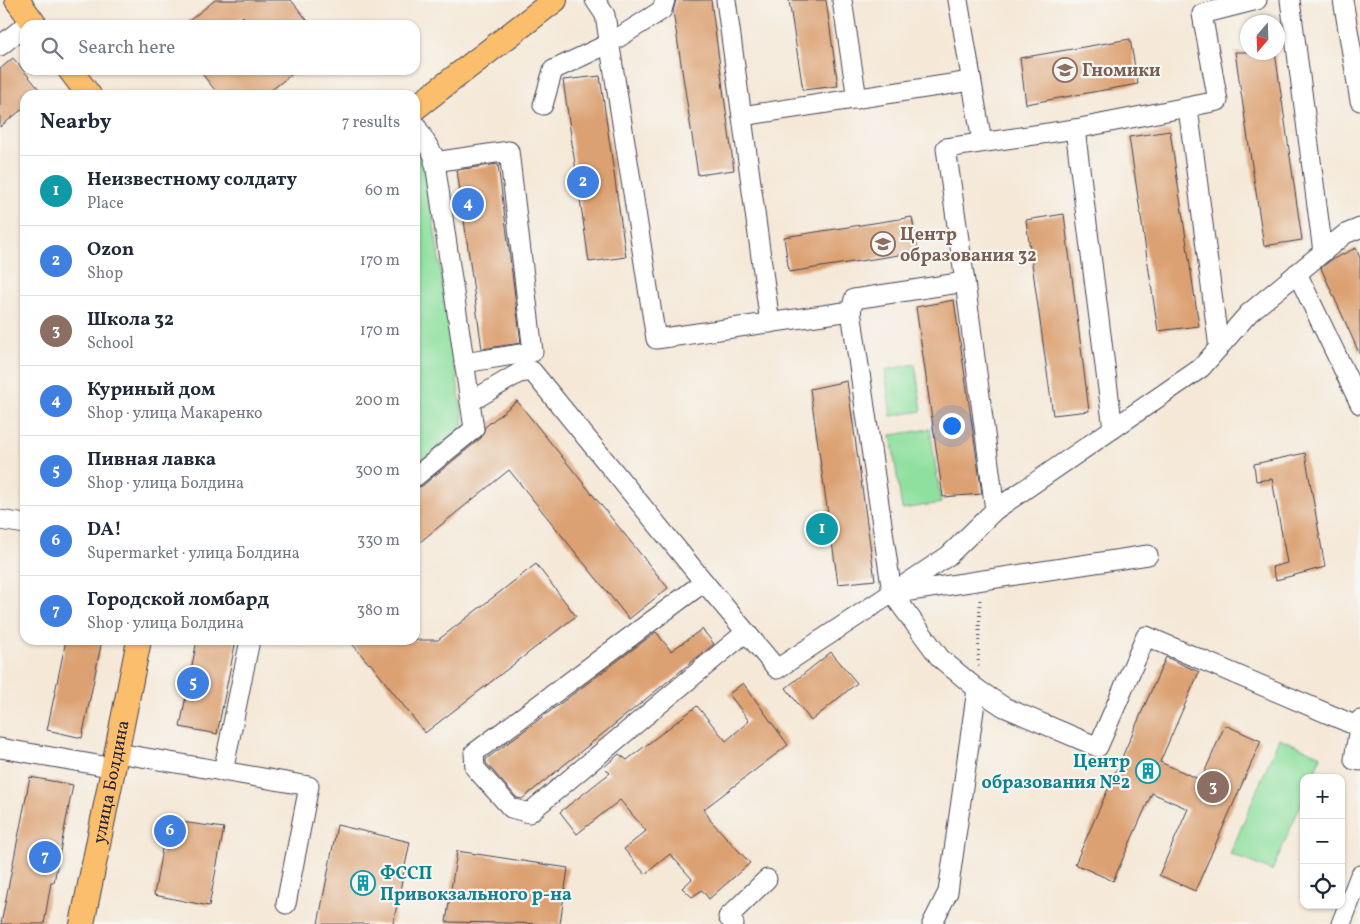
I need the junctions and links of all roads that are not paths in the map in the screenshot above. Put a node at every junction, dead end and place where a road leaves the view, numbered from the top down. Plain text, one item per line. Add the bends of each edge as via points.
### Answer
1 (17, 0) edge
2 (554, 0) edge
3 (595, 0) edge
4 (665, 0) edge
5 (726, 0) edge
6 (842, 0) edge
7 (958, 0) edge
8 (1258, 0) edge
9 (1290, 0) edge
10 (1343, 0) edge
11 (28, 20) edge
12 (20, 31) edge
13 (610, 43) junction
14 (0, 46) edge
15 (74, 75) edge
16 (971, 81) junction
17 (85, 90) edge
18 (858, 99) junction
19 (1360, 101) edge
20 (420, 104) edge
21 (543, 105) dead end
22 (1188, 108) junction
23 (742, 116) junction
24 (1074, 129) junction
25 (420, 132) edge
26 (982, 142) junction
27 (434, 162) junction
28 (1360, 228) edge
29 (1322, 252) junction
30 (1297, 273) junction
31 (965, 282) junction
32 (851, 311) junction
33 (770, 323) junction
34 (1219, 348) junction
35 (464, 363) junction
36 (470, 402) junction
37 (1360, 404) edge
38 (1113, 429) junction
39 (420, 473) edge
40 (995, 510) junction
41 (0, 520) edge
42 (20, 523) edge
43 (1148, 555) dead end
44 (704, 582) junction
45 (892, 593) junction
46 (746, 632) junction
47 (138, 645) edge
48 (249, 645) edge
49 (977, 689) junction
50 (1360, 723) edge
51 (0, 748) edge
52 (116, 761) junction
53 (1360, 761) edge
54 (223, 772) junction
55 (1360, 875) edge
56 (768, 879) dead end
57 (286, 904) dead end
58 (82, 924) edge
59 (734, 924) edge
60 (932, 924) edge
61 (1341, 924) edge

1 - 11 main road
2 - 20 main road
3 - 13 street via 605,15
4 - 13 street via 662,10
5 - 23 street
6 - 18 street
7 - 16 street
8 - 22 street via 1202,14 1218,101
9 - 29 street
10 - 19 street
12 - 14 street
13 - 21 street via 552,70
13 - 33 street via 656,340
15 - 17 main road
16 - 18 street
16 - 26 street
18 - 23 street
22 - 24 street
22 - 34 street
23 - 33 street
24 - 26 street
24 - 38 street
25 - 27 street via 434,156
26 - 31 street via 946,148
27 - 35 street
27 - 35 street via 509,151 533,352
28 - 29 street via 1345,234
29 - 30 street
30 - 34 street via 1249,313
30 - 37 street
31 - 32 street via 854,299
31 - 40 street
32 - 33 street
32 - 45 street
34 - 38 street via 1201,368
35 - 36 street
36 - 39 street via 474,429
36 - 44 street via 519,372 532,371
38 - 40 street
40 - 45 street via 948,556
41 - 42 street
43 - 45 street
44 - 46 street
44 - 46 street via 474,753 475,768 511,808 529,813
45 - 46 street via 777,669
45 - 49 street via 940,658
47 - 52 main road, улица Болдина
48 - 54 street
49 - 50 street via 1004,708 1098,747 1146,636
49 - 60 street via 948,892
50 - 53 street via 1354,760
51 - 52 street
52 - 54 street
52 - 58 main road, улица Болдина
54 - 57 street via 309,786
55 - 61 street
56 - 59 street via 728,917

